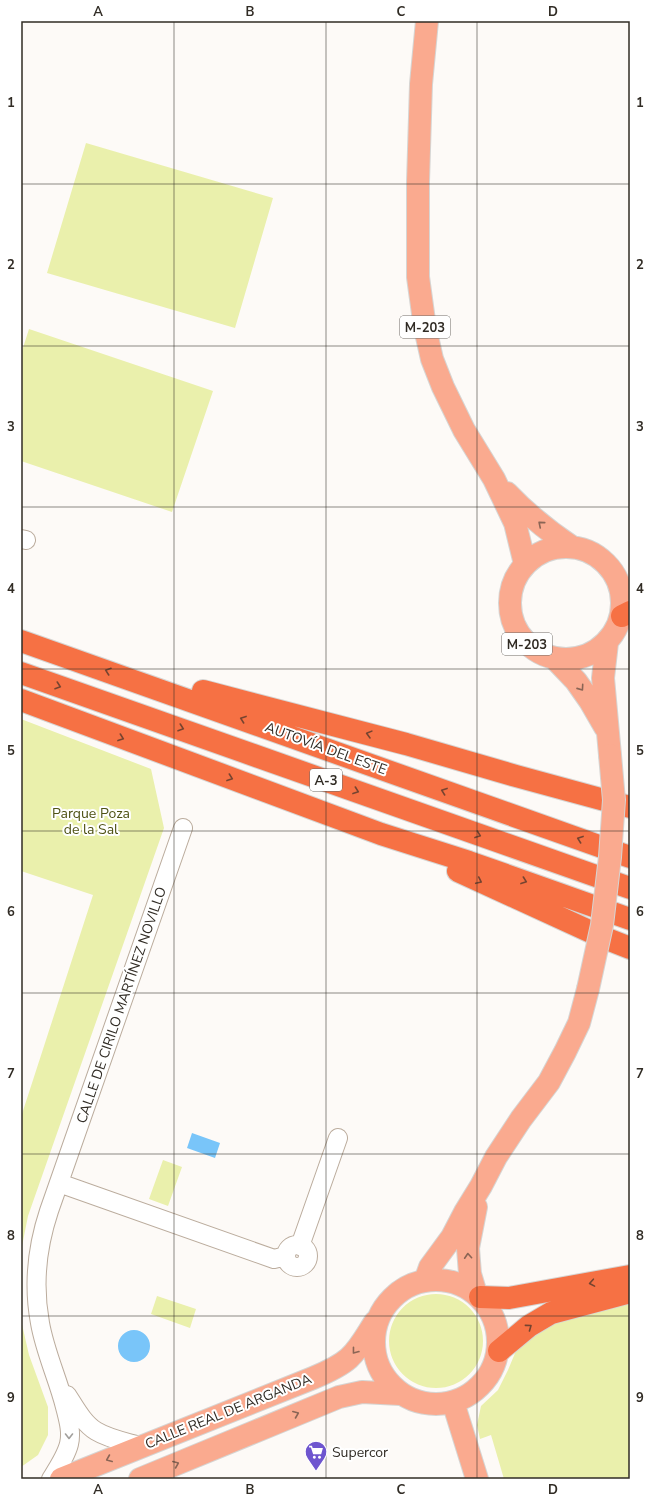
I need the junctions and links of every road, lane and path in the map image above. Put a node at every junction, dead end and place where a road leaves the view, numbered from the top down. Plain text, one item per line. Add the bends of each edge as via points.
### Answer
1 (427, 21) edge
2 (494, 479) junction
3 (572, 547) junction
4 (605, 562) junction
5 (525, 564) junction
6 (630, 568) edge
7 (626, 614) edge
8 (21, 641) edge
9 (607, 643) junction
10 (555, 659) junction
11 (21, 673) edge
12 (145, 684) junction
13 (21, 700) edge
14 (607, 732) junction
15 (516, 776) junction
16 (630, 794) edge
17 (630, 807) edge
18 (183, 828) dead end
19 (380, 834) junction
20 (630, 857) edge
21 (630, 888) edge
22 (630, 919) edge
23 (630, 948) edge
24 (338, 1138) dead end
25 (59, 1182) junction
26 (481, 1186) junction
27 (630, 1276) edge
28 (425, 1280) junction
29 (630, 1292) edge
30 (478, 1296) junction
31 (377, 1319) junction
32 (499, 1351) junction
33 (60, 1384) junction
34 (400, 1394) junction
35 (453, 1402) junction
36 (140, 1446) junction
37 (52, 1479) edge
38 (62, 1479) edge
39 (140, 1479) edge
40 (478, 1479) edge

1 - 2 main road, M-203 via 421,84 418,182 418,277 425,328 432,359 443,387 464,430
3 -> 2 main road, M-203 via 521,508
2 - 5 main road, M-203 via 515,524
3 - 4 main road, M-203 via 591,552
3 - 5 main road, M-203 via 555,548 539,553
4 - 6 main road
4 - 7 main road, M-203 via 618,580
5 - 10 main road, M-203 via 515,579 510,597 513,623 518,634 529,646 540,654
7 - 9 main road, M-203
12 -> 8 highway, AUTOVÍA DEL ESTE / A-3
9 - 10 main road, M-203 via 593,654 569,660
9 - 14 main road via 603,678
10 -> 14 main road via 576,681
11 -> 21 highway, A-3
15 -> 12 highway via 182,685
20 -> 12 highway, AUTOVÍA DEL ESTE / A-3
13 -> 19 highway
14 - 26 main road, bridge via 614,800 610,857 602,926 579,1023 549,1082 496,1157
15 - 16 highway via 537,776
15 - 17 highway
18 - 25 street, CALLE DE CIRILO MARTÍNEZ NOVILLO
19 -> 22 highway via 469,862
19 -> 23 highway
24 - 25 street via 300,1246 304,1247 308,1257 298,1266 289,1263 286,1256 274,1259
25 - 33 street, CALLE DE CIRILO MARTÍNEZ NOVILLO via 40,1246 37,1295 46,1347
26 - 28 main road via 452,1237 430,1267
30 -> 26 main road via 470,1274 468,1248
27 -> 30 highway via 509,1298
28 - 30 main road via 448,1281
28 - 31 main road via 401,1289 384,1307
32 -> 29 highway via 529,1326 551,1313
30 - 32 main road via 494,1314 499,1331
31 - 34 main road via 373,1335 379,1368
31 -> 36 main road, CALLE REAL DE ARGANDA via 350,1358 339,1366
32 - 35 main road via 489,1375 473,1392
33 - 36 street, CALLE DE CIRILO MARTÍNEZ NOVILLO via 80,1415 96,1431
33 -> 37 street, CALLE DE CIRILO MARTÍNEZ NOVILLO via 69,1423 69,1443
34 - 35 main road via 420,1402
39 -> 34 main road, CALLE REAL DE ARGANDA via 340,1397 362,1392
35 - 40 main road
36 -> 38 main road, CALLE REAL DE ARGANDA

